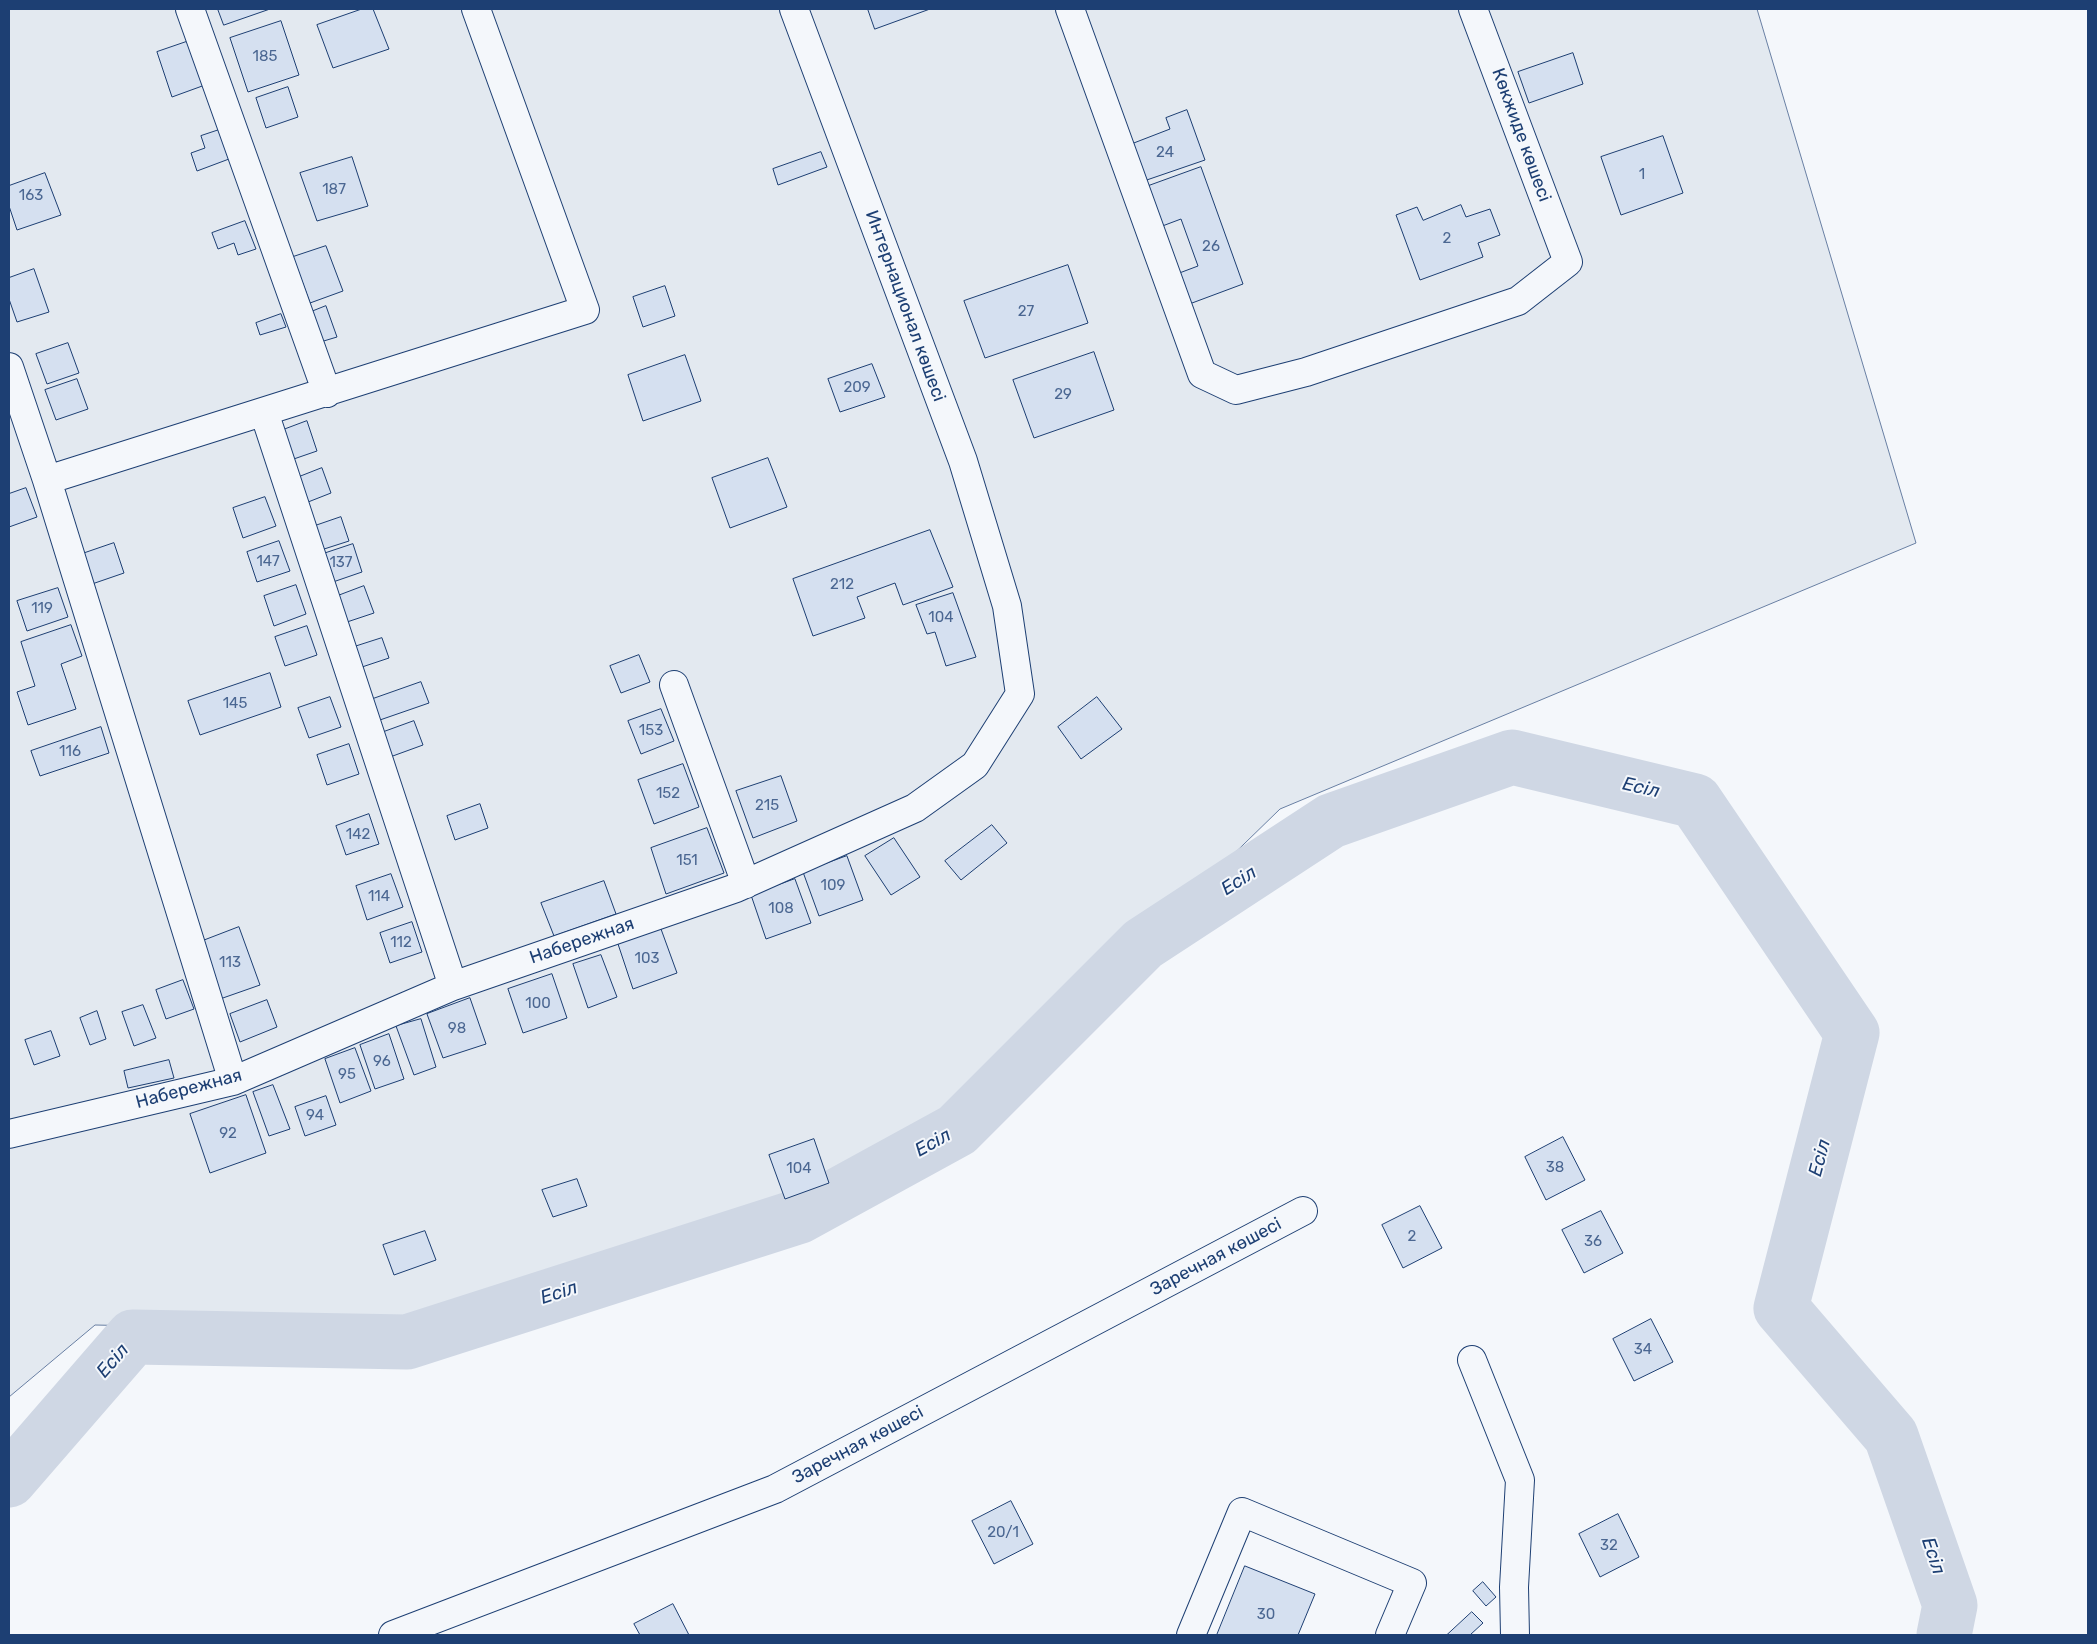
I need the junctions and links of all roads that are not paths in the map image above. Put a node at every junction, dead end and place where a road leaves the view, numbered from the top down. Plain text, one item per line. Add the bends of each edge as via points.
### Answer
1 (190, 9) edge
2 (476, 9) edge
3 (794, 9) edge
4 (1070, 9) edge
5 (1473, 9) edge
6 (9, 367) edge
7 (327, 393) junction
8 (264, 412) junction
9 (47, 480) junction
10 (1007, 606) joint
11 (674, 685) dead end
12 (746, 884) junction
13 (453, 986) junction
14 (233, 1081) junction
15 (9, 1134) edge
16 (1303, 1211) dead end
17 (1472, 1360) dead end
18 (393, 1635) edge
19 (1191, 1635) edge
20 (1390, 1635) edge
21 (1515, 1635) edge

1 - 7 street
2 - 7 street via 585,310
3 - 10 street, Интернационал көшесі via 963,461
4 - 5 street, Көкжиде көшесі via 1202,374 1236,390 1306,372 1518,301 1568,262
6 - 9 street
7 - 8 street
8 - 9 street
8 - 13 street
9 - 14 street
10 - 12 street, Набережная via 1020,694 976,764 914,808
11 - 12 street
12 - 13 street, Набережная
13 - 14 street, Набережная
14 - 15 street, Набережная
16 - 18 street, Заречная көшесі via 776,1489
17 - 21 street via 1520,1480 1514,1586
19 - 20 street via 1242,1512 1412,1584

